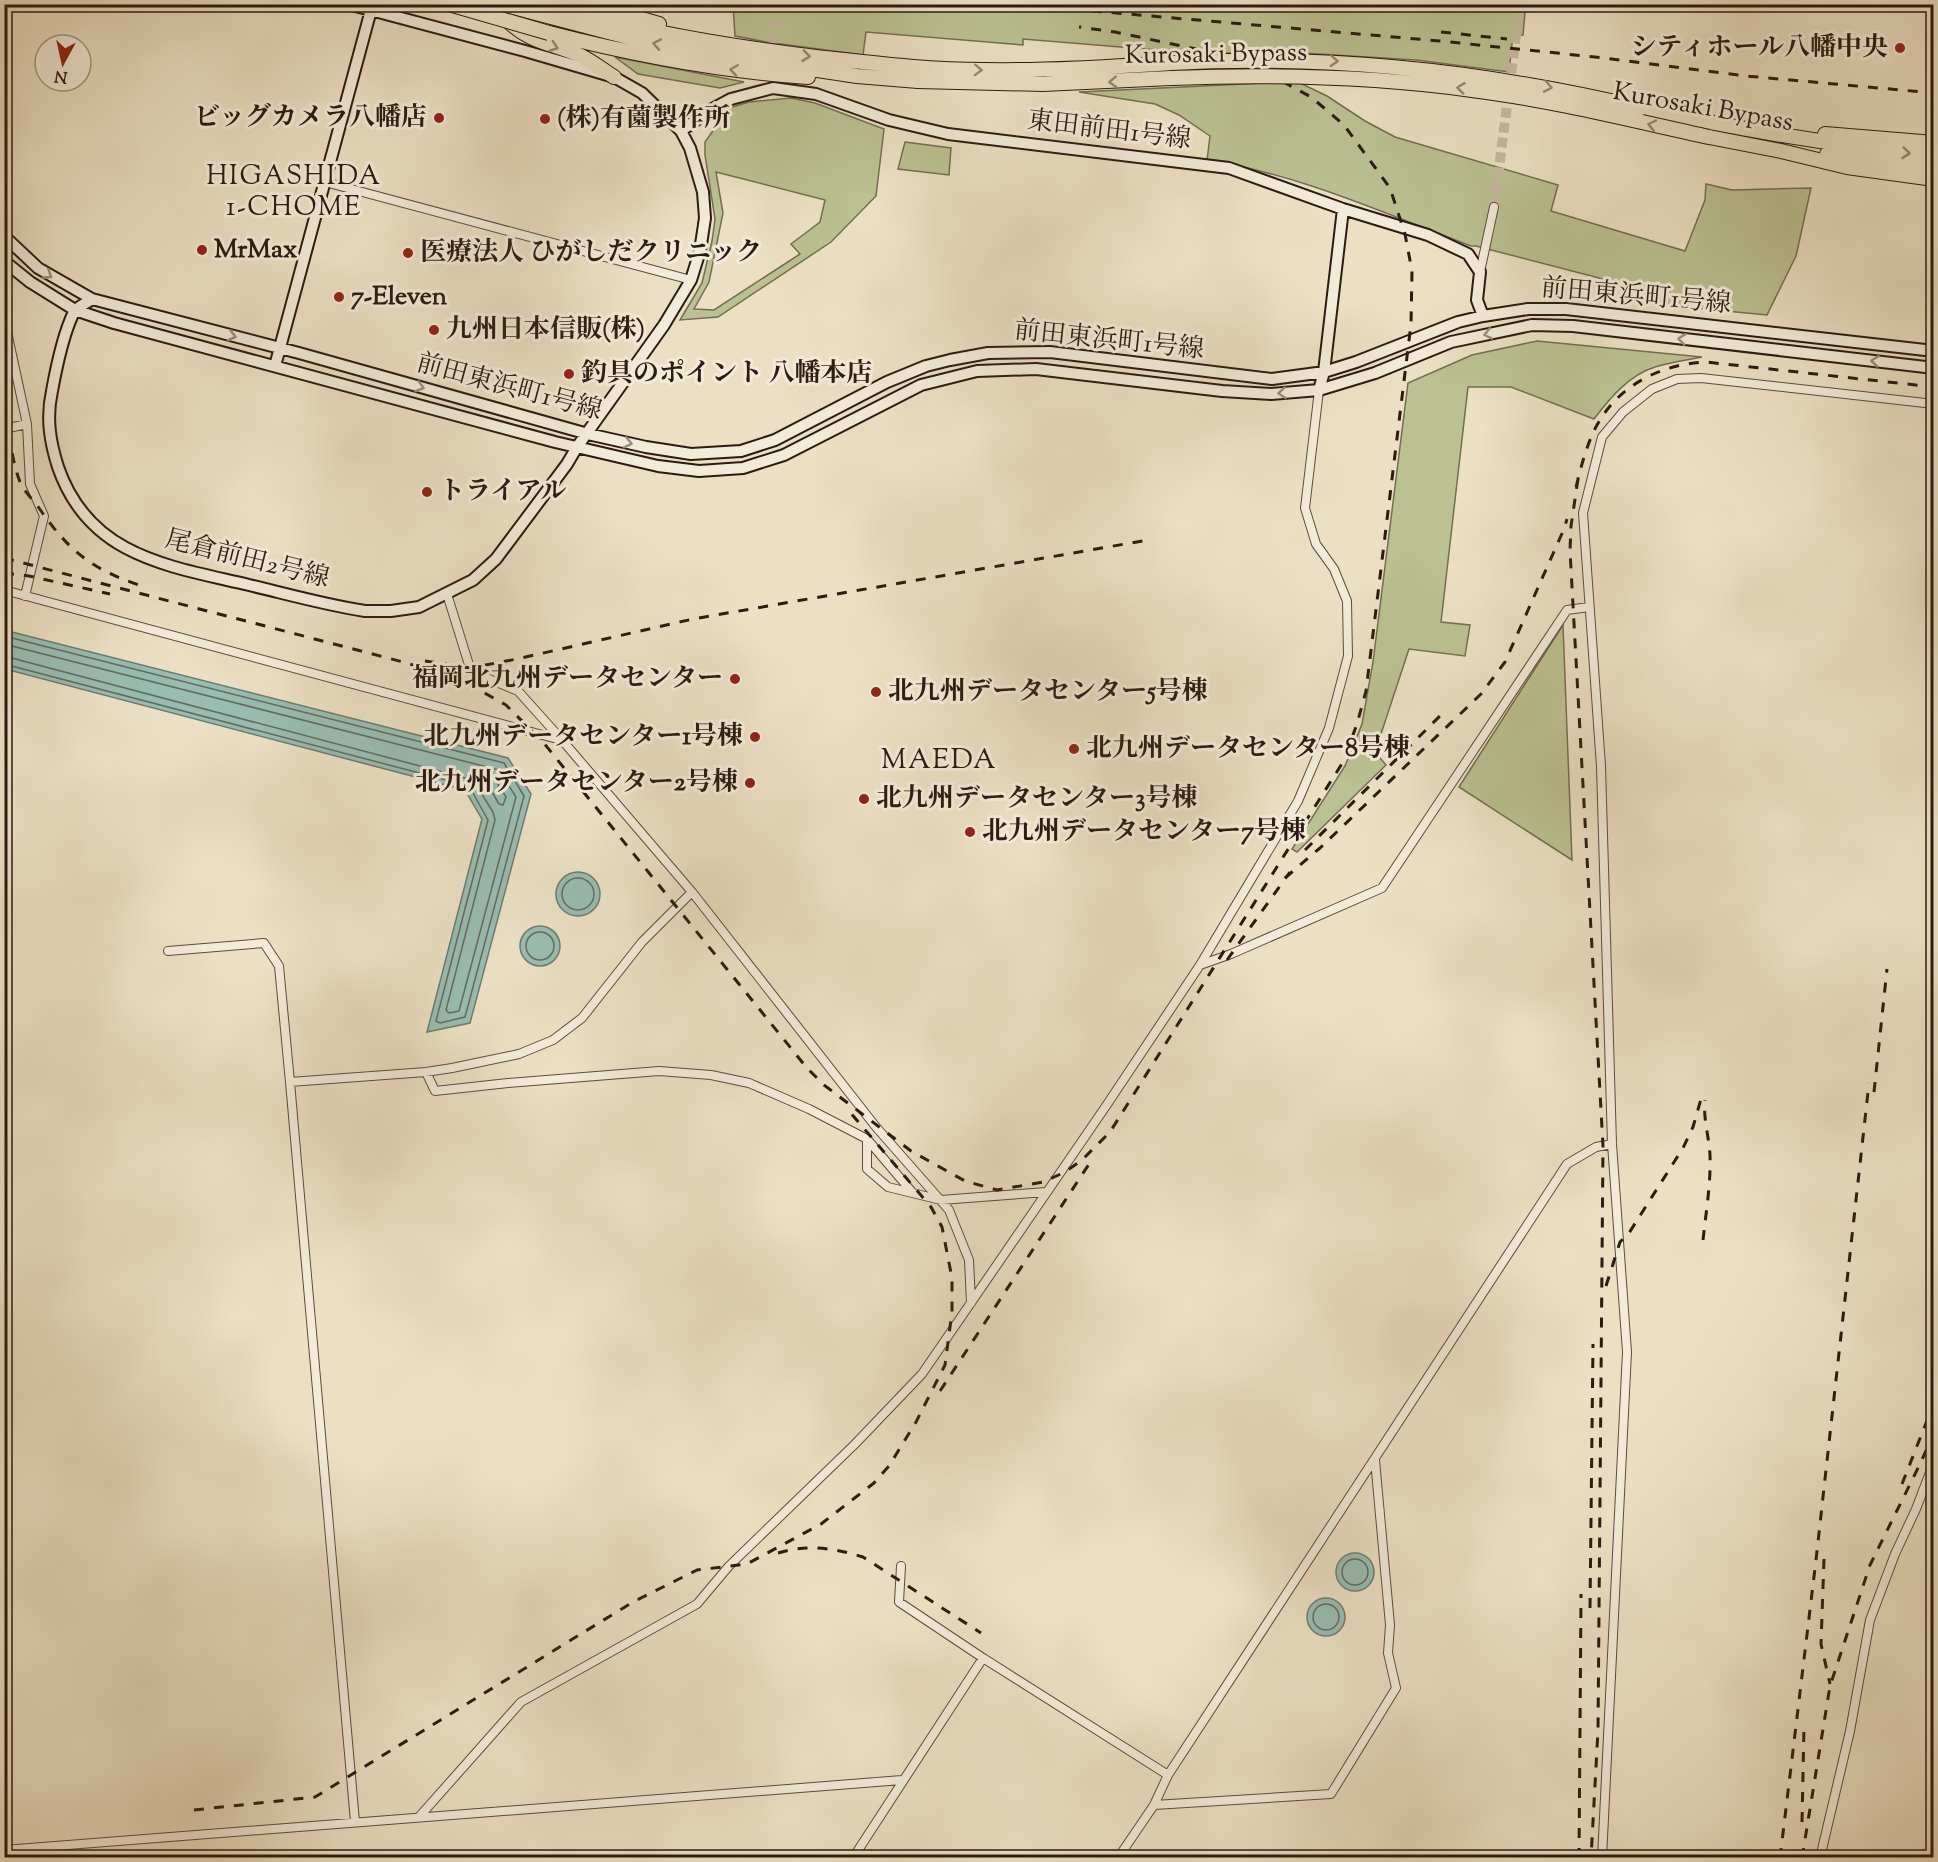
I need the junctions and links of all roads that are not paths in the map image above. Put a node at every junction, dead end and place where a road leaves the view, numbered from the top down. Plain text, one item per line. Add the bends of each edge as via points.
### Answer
1 (348, 4) edge
2 (449, 4) edge
3 (543, 4) edge
4 (589, 4) edge
5 (370, 7) edge
6 (502, 11) edge
7 (784, 53) junction
8 (614, 77) junction
9 (918, 81) junction
10 (1718, 125) junction
11 (681, 131) junction
12 (1709, 137) junction
13 (1934, 143) edge
14 (1934, 155) edge
15 (1934, 167) edge
16 (1934, 180) edge
17 (325, 182) junction
18 (1494, 207) tunnel mouth
19 (1343, 209) junction
20 (4, 236) edge
21 (4, 261) edge
22 (1480, 272) junction
23 (691, 280) junction
24 (92, 299) junction
25 (75, 310) junction
26 (1483, 316) junction
27 (4, 318) edge
28 (279, 349) junction
29 (1934, 351) edge
30 (275, 366) junction
31 (1934, 368) edge
32 (1324, 372) junction
33 (1319, 390) junction
34 (1934, 404) edge
35 (27, 424) junction
36 (4, 429) edge
37 (588, 434) junction
38 (577, 447) junction
39 (4, 590) edge
40 (447, 594) junction
41 (26, 596) junction
42 (1589, 607) junction
43 (562, 740) junction
44 (692, 892) junction
45 (168, 951) dead end
46 (1200, 965) junction
47 (426, 1072) junction
48 (290, 1082) junction
49 (867, 1139) junction
50 (1612, 1144) junction
51 (912, 1192) junction
52 (1046, 1192) junction
53 (941, 1200) junction
54 (971, 1303) junction
55 (1375, 1460) junction
56 (1934, 1462) edge
57 (901, 1566) dead end
58 (983, 1658) junction
59 (1168, 1775) junction
60 (902, 1780) junction
61 (1154, 1805) junction
62 (419, 1817) junction
63 (355, 1822) junction
64 (4, 1850) edge
65 (853, 1857) edge
66 (1118, 1857) edge
67 (1602, 1857) edge
68 (1820, 1857) edge

1 - 5 street
9 -> 2 highway, bridge via 754,73 666,59 549,33
3 - 7 highway, Kurosaki Bypass via 642,29
4 - 7 highway
5 - 8 street
5 - 17 street
6 -> 8 highway via 516,29 580,56
9 -> 6 highway, Kurosaki Bypass via 857,76 701,52
7 -> 10 highway, Kurosaki Bypass, bridge via 920,68 982,70 1221,60 1419,68 1532,84
8 - 11 street via 642,93
12 -> 9 highway, Kurosaki Bypass, bridge via 1531,99 1419,83 1269,75 1043,84
10 - 13 highway
10 -> 14 highway, Kurosaki Bypass
11 - 19 street, 東田前田1号線 via 730,99 772,84 948,134 1229,168
11 - 23 street, 尾倉前田2号線 via 703,192 705,218
12 - 15 highway, Kurosaki Bypass
12 - 16 highway via 1847,167
17 - 23 street
17 - 28 street
18 - 22 street
19 - 22 street, 東田前田1号線 via 1428,235 1468,254
19 - 32 street
20 -> 24 street, 前田東浜町1号線 via 38,268
21 - 25 street, 前田東浜町1号線
22 - 26 street via 1477,300
23 - 37 street, 尾倉前田2号線
24 - 25 street
24 -> 28 street, 前田東浜町1号線
25 - 30 street, 前田東浜町1号線
25 - 40 street, 尾倉前田2号線 via 55,374 49,431 63,481 77,507 122,546 157,563 365,611 419,607
26 - 29 street, 前田東浜町1号線 via 1528,309 1566,309
26 - 32 street, 前田東浜町1号線
27 - 35 street
28 - 30 street
28 -> 37 street, 前田東浜町1号線
30 - 38 street, 前田東浜町1号線
31 -> 33 street, 前田東浜町1号線 via 1573,326 1532,326 1451,342 1375,373
32 - 33 street
37 -> 32 street, 前田東浜町1号線 via 691,454 741,451 775,440 916,370 988,353 1050,352 1272,379
33 -> 38 street, 前田東浜町1号線 via 1271,394 1036,369 977,371 921,385 784,454 743,468 699,471
33 - 46 street via 1305,508 1316,544 1334,569 1347,601 1348,656 1329,728 1298,801
34 - 42 street via 1701,378 1677,379 1652,389 1623,412 1602,437 1583,513
35 - 36 street
35 - 41 street via 30,484 44,516
37 - 38 street, 尾倉前田2号線
38 - 40 street, 尾倉前田2号線 via 496,559 473,580
39 - 41 street
40 - 43 street via 470,668 518,691
41 - 43 street
42 - 46 street via 1567,610 1383,888
42 - 50 street via 1601,766
43 - 44 street
44 - 47 street via 642,942 582,1018 553,1040 519,1054
44 - 53 street via 868,1119
45 - 48 street via 264,943 279,966
46 - 52 street
47 - 48 street
47 - 49 street via 435,1091 659,1071 711,1075 749,1083 809,1108
48 - 63 street
49 - 51 street
49 - 51 street via 867,1169 888,1187
50 - 55 street via 1596,1147 1567,1164
50 - 67 street via 1627,1352
51 - 53 street
52 - 53 street
52 - 54 street
53 - 54 street via 950,1210 969,1260
54 - 62 street via 922,1374 729,1566 696,1604 521,1702
55 - 59 street
55 - 61 street via 1390,1625 1388,1653 1396,1688 1331,1794
56 - 68 street via 1870,1620 1850,1731
57 - 58 street via 899,1602
58 - 59 street
58 - 60 street
59 - 61 street
60 - 62 street
60 - 65 street
61 - 66 street
62 - 63 street
63 - 64 street

